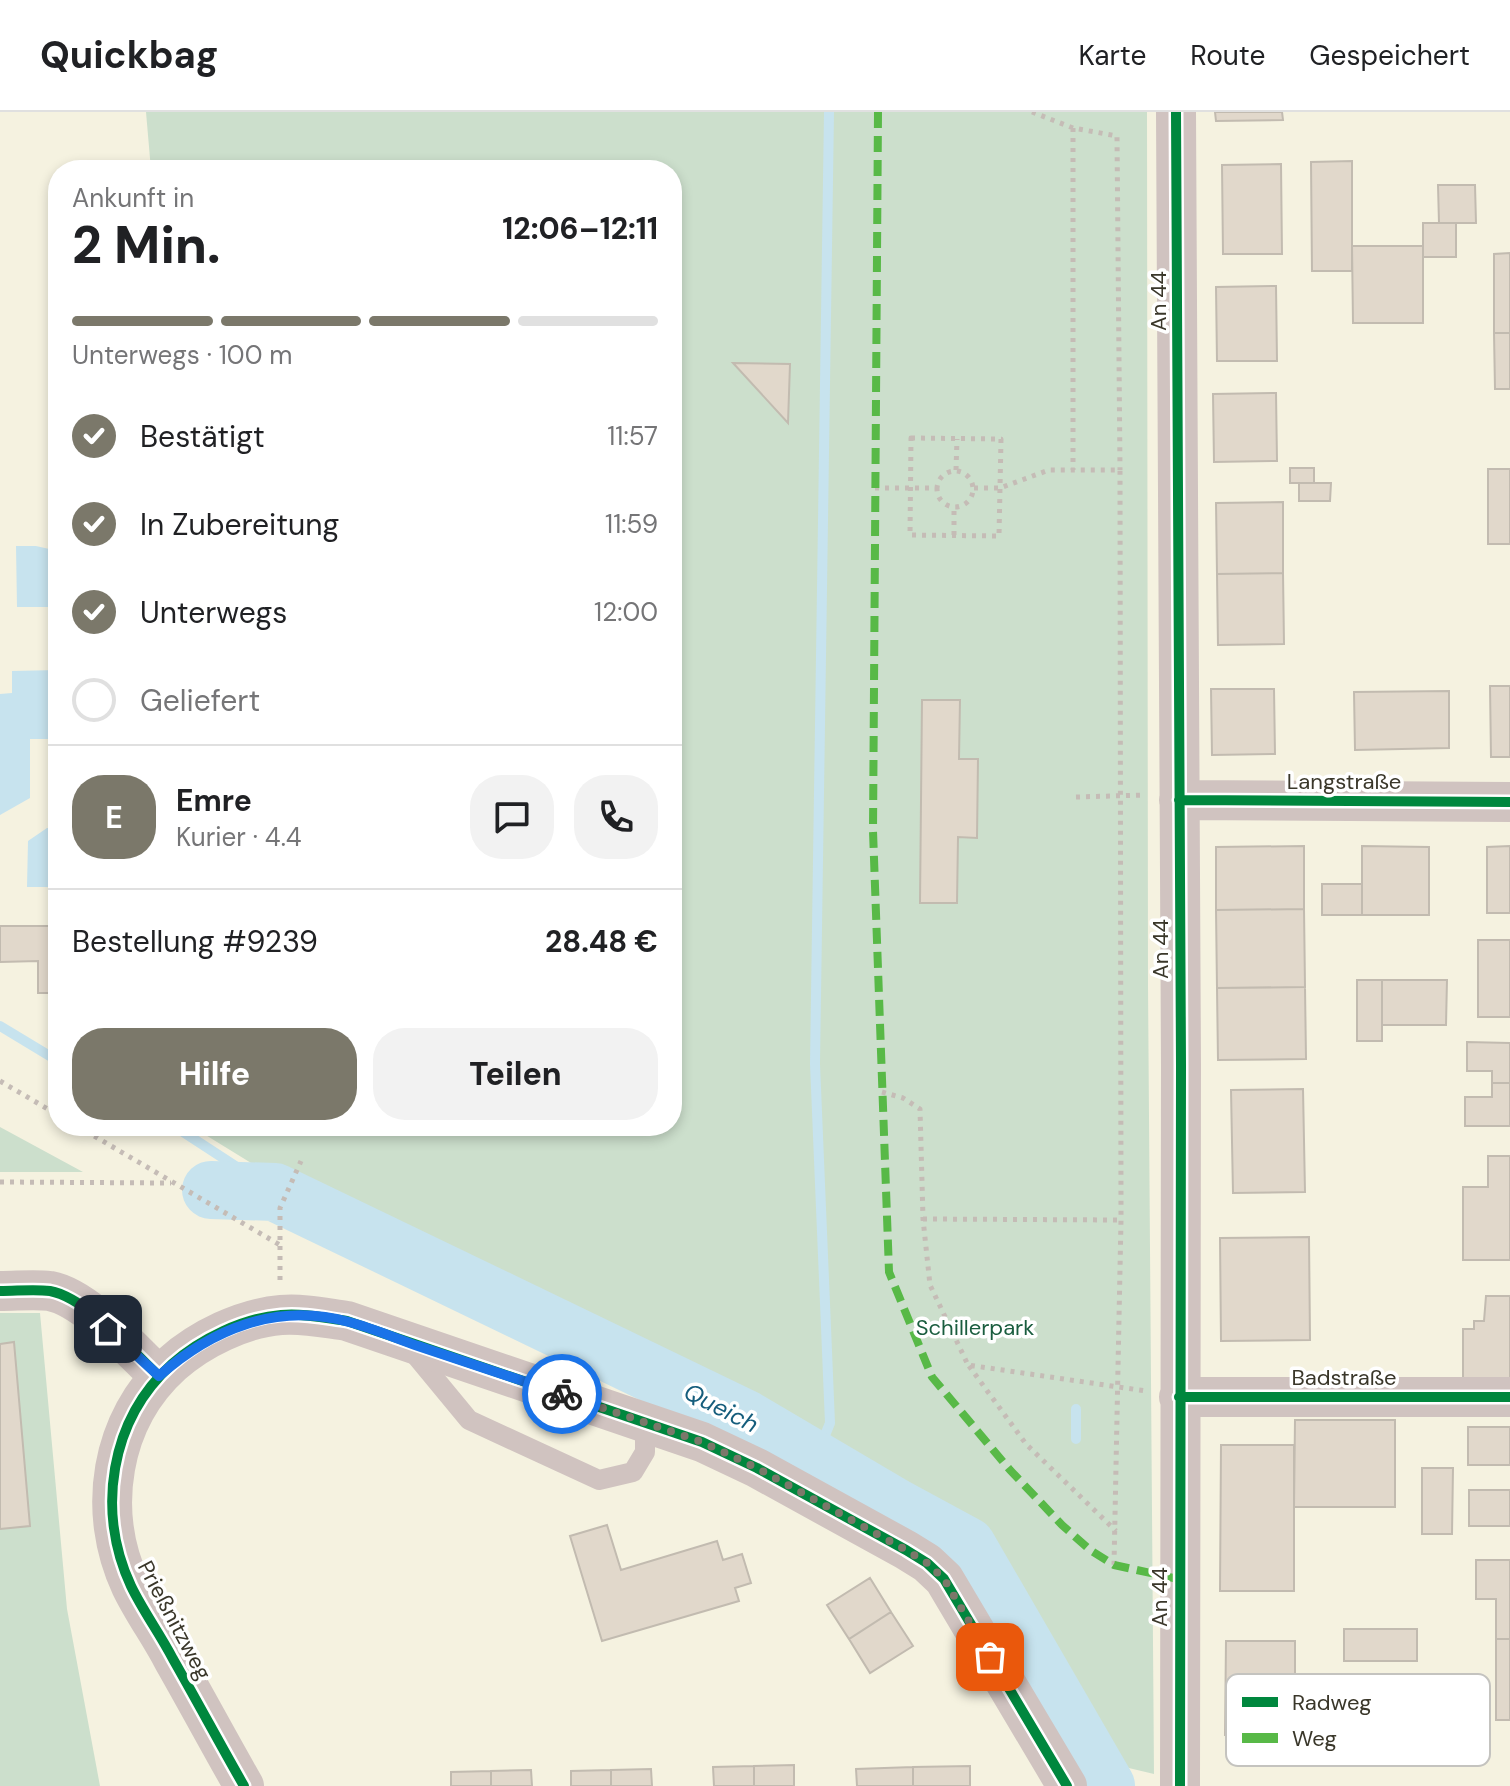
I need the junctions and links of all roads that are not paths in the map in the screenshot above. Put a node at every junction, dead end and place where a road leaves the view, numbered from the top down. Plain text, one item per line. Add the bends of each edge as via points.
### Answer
1 (1176, 112) edge
2 (1179, 797) junction
3 (1510, 802) edge
4 (0, 1291) edge
5 (404, 1341) junction
6 (159, 1376) junction
7 (1179, 1397) junction
8 (1510, 1397) edge
9 (645, 1422) junction
10 (244, 1786) edge
11 (1067, 1786) edge
12 (1180, 1786) edge

1 - 2 street, An 44
2 - 3 street, Langstraße
2 - 7 street, An 44
4 - 6 street via 54,1292 70,1298
5 - 6 street, Prießnitzweg via 347,1321 279,1315 210,1338
5 - 9 street, Prießnitzweg
5 - 9 lane via 469,1420 599,1480 633,1472 645,1452
6 - 10 street, Prießnitzweg via 133,1414 114,1467 113,1534 131,1586
7 - 8 street, Badstraße
7 - 12 street, An 44
9 - 11 street, Prießnitzweg via 757,1468 927,1563 944,1579

